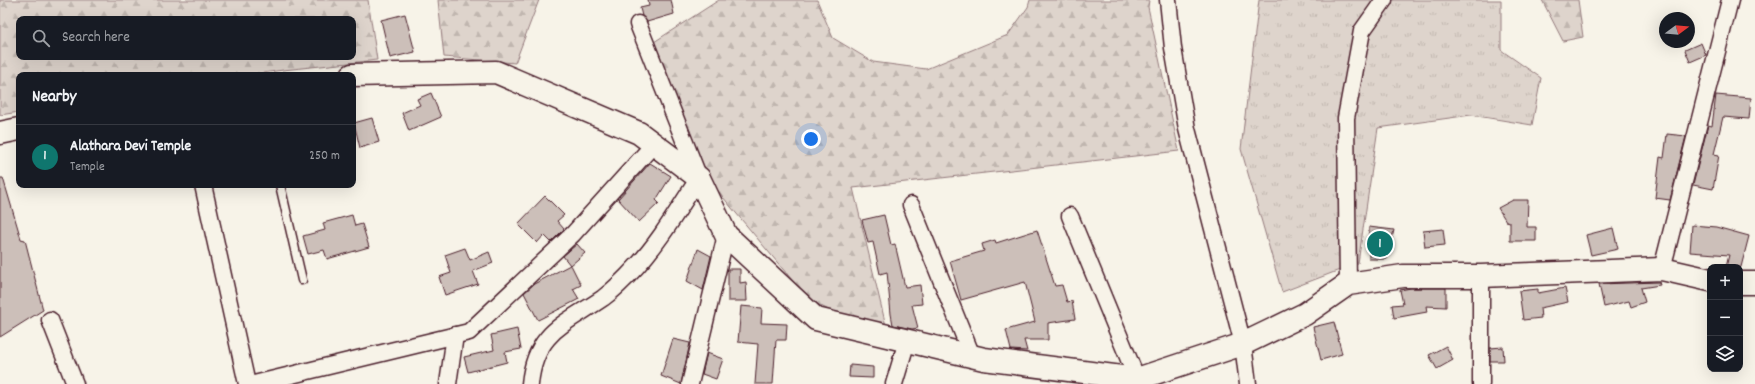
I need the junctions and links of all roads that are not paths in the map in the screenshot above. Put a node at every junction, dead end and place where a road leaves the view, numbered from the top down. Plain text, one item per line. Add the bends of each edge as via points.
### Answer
1 (1168, 0) edge
2 (1384, 0) edge
3 (1730, 0) edge
4 (638, 24) dead end
5 (356, 75) edge
6 (16, 130) edge
7 (0, 133) edge
8 (654, 144) junction
9 (699, 178) junction
10 (204, 188) edge
11 (281, 188) edge
12 (911, 205) dead end
13 (1070, 216) dead end
14 (726, 235) junction
15 (1662, 269) junction
16 (1481, 276) junction
17 (1707, 279) edge
18 (302, 280) dead end
19 (1743, 283) edge
20 (1755, 283) edge
21 (1348, 284) junction
22 (50, 320) dead end
23 (456, 335) junction
24 (907, 341) junction
25 (1243, 344) junction
26 (972, 356) junction
27 (1085, 378) edge
28 (1150, 379) edge
29 (74, 384) edge
30 (255, 384) edge
31 (448, 384) edge
32 (530, 384) edge
33 (690, 384) edge
34 (894, 384) edge
35 (1248, 384) edge
36 (1481, 384) edge

1 - 25 street via 1173,48 1187,129
2 - 21 street via 1362,31 1346,118
3 - 15 street
4 - 9 street
5 - 8 street via 496,72 639,133
6 - 7 street
8 - 9 street
8 - 23 street via 573,234 469,332
9 - 14 street
9 - 32 street via 661,237 630,274 614,290 560,327 541,345 532,368
10 - 30 street
11 - 18 lane
12 - 26 street
13 - 28 street
14 - 24 street via 816,319
14 - 33 street
15 - 16 street
15 - 17 street
16 - 21 street via 1403,276
16 - 36 street
19 - 20 street
21 - 25 street via 1305,314
22 - 29 street
23 - 30 street
23 - 31 street
24 - 26 street
24 - 34 street
25 - 28 street
25 - 35 street
26 - 27 street
27 - 28 street

